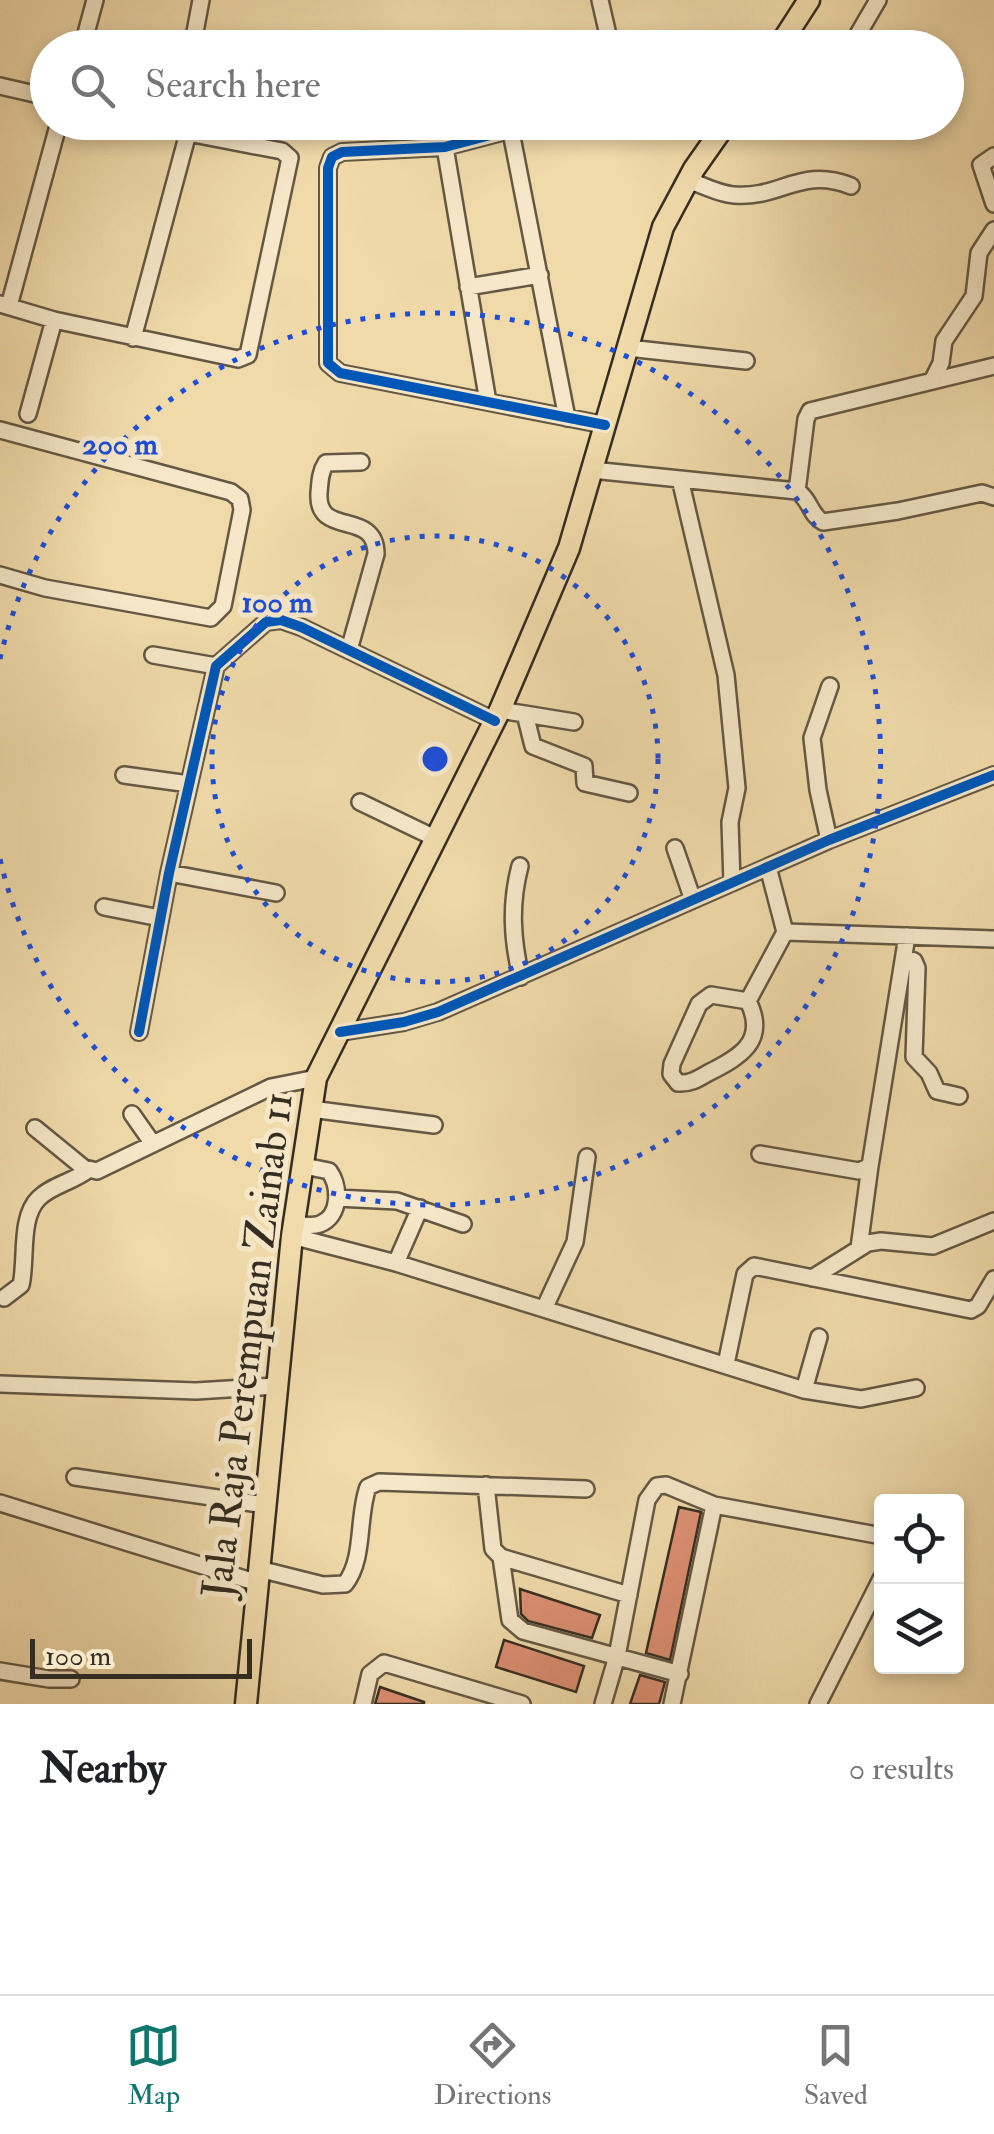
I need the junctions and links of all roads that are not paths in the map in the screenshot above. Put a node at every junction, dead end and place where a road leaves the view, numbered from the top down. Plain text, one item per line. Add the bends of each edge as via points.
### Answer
1 (95, 0) edge
2 (201, 0) edge
3 (600, 0) edge
4 (808, 0) edge
5 (878, 0) edge
6 (87, 30) edge
7 (195, 30) edge
8 (607, 30) edge
9 (789, 30) edge
10 (860, 30) edge
11 (0, 86) edge
12 (30, 93) edge
13 (54, 140) edge
14 (186, 140) edge
15 (228, 140) edge
16 (475, 140) edge
17 (512, 140) edge
18 (714, 140) edge
19 (445, 147) junction
20 (994, 156) edge
21 (688, 180) junction
22 (851, 186) dead end
23 (994, 204) edge
24 (994, 230) edge
25 (540, 276) junction
26 (468, 287) junction
27 (4, 305) edge
28 (54, 320) junction
29 (133, 338) junction
30 (628, 348) junction
31 (746, 362) dead end
32 (994, 366) edge
33 (932, 381) junction
34 (488, 402) junction
35 (28, 414) dead end
36 (567, 418) junction
37 (605, 425) junction
38 (0, 430) edge
39 (361, 462) dead end
40 (592, 470) junction
41 (680, 479) junction
42 (797, 490) junction
43 (994, 497) edge
44 (0, 575) edge
45 (349, 650) junction
46 (154, 655) dead end
47 (216, 666) junction
48 (830, 686) dead end
49 (525, 714) junction
50 (498, 715) junction
51 (574, 722) dead end
52 (124, 776) dead end
53 (994, 776) edge
54 (189, 784) junction
55 (629, 793) dead end
56 (360, 802) dead end
57 (437, 839) junction
58 (829, 840) junction
59 (676, 848) dead end
60 (520, 866) dead end
61 (768, 867) junction
62 (169, 874) junction
63 (732, 883) junction
64 (276, 893) dead end
65 (693, 900) junction
66 (104, 907) dead end
67 (160, 918) junction
68 (785, 932) junction
69 (907, 936) junction
70 (994, 939) edge
71 (904, 957) junction
72 (522, 977) junction
73 (748, 1001) junction
74 (139, 1032) dead end
75 (340, 1032) junction
76 (889, 1052) junction
77 (914, 1056) junction
78 (316, 1078) junction
79 (959, 1096) dead end
80 (312, 1109) junction
81 (132, 1114) dead end
82 (434, 1125) dead end
83 (35, 1128) dead end
84 (153, 1144) junction
85 (760, 1154) dead end
86 (587, 1157) dead end
87 (304, 1166) junction
88 (870, 1166) junction
89 (88, 1170) junction
90 (337, 1198) junction
91 (420, 1208) junction
92 (994, 1221) edge
93 (463, 1224) dead end
94 (293, 1230) junction
95 (860, 1248) junction
96 (396, 1263) junction
97 (812, 1278) junction
98 (994, 1278) edge
99 (4, 1298) dead end
100 (544, 1310) junction
101 (819, 1337) dead end
102 (726, 1364) junction
103 (0, 1384) edge
104 (276, 1386) junction
105 (916, 1388) dead end
106 (804, 1390) junction
107 (75, 1476) dead end
108 (486, 1485) junction
109 (586, 1489) dead end
110 (0, 1503) edge
111 (265, 1504) junction
112 (714, 1506) junction
113 (874, 1535) edge
114 (500, 1557) junction
115 (258, 1576) junction
116 (878, 1584) edge
117 (629, 1595) junction
118 (617, 1656) junction
119 (0, 1671) edge
120 (680, 1674) junction
121 (71, 1679) dead end
122 (246, 1704) edge
123 (363, 1704) edge
124 (522, 1704) edge
125 (604, 1704) edge
126 (672, 1704) edge
127 (818, 1704) edge

1 - 6 street
2 - 7 street
3 - 8 street
4 - 9 main road
5 - 10 street
11 - 12 street
13 - 27 street
14 - 29 street
15 - 29 street via 290,158 248,355 238,359
16 - 19 street
17 - 25 street
18 - 21 main road, Jala Raja Perempuan Zainab 11
19 - 26 street
19 - 34 street via 342,152 328,162 328,364 340,373
20 - 23 street via 980,165
21 - 22 street via 730,196 811,178
21 - 30 main road, Jala Raja Perempuan Zainab 11 via 663,228
24 - 33 street via 978,254 974,296 944,342
25 - 26 street
25 - 36 street
26 - 34 street
27 - 28 street
28 - 29 street
28 - 35 street
30 - 31 street
30 - 37 main road, Jala Raja Perempuan Zainab 11
32 - 33 street
33 - 42 street via 810,412
34 - 36 street
36 - 37 street
37 - 40 main road, Jala Raja Perempuan Zainab 11
38 - 44 street via 231,492 242,510 223,606 211,618
39 - 45 street via 326,462 318,499 330,519 367,530 375,541
40 - 41 street
40 - 50 main road, Jala Raja Perempuan Zainab 11 via 569,548
41 - 42 street
41 - 63 street via 726,676 738,788 730,822
42 - 43 street via 819,520 828,522 982,492
45 - 47 street via 273,620
45 - 50 street
46 - 47 street
47 - 54 street
48 - 58 street via 812,738
49 - 50 street
49 - 51 street
49 - 55 street via 536,748 584,766 586,783
50 - 57 main road, Jala Raja Perempuan Zainab 11
52 - 54 street
53 - 58 street
54 - 62 street
56 - 57 street
57 - 75 main road, Jala Raja Perempuan Zainab 11
58 - 61 street
59 - 65 street
60 - 72 street via 513,940
61 - 63 street
61 - 68 street
62 - 64 street
62 - 67 street
63 - 65 street
65 - 72 street
66 - 67 street
67 - 74 street
68 - 69 street
68 - 73 street
69 - 70 street
69 - 71 street
71 - 76 street
71 - 77 street via 917,968
72 - 75 street via 438,1012
73 - 73 street via 711,995 702,1000 672,1064 673,1079 687,1084 742,1056 755,1020
75 - 78 main road, Jala Raja Perempuan Zainab 11
76 - 77 street
76 - 88 street
77 - 79 street via 937,1091
78 - 80 main road, Jala Raja Perempuan Zainab 11
78 - 84 street via 270,1087
80 - 82 street
80 - 87 main road, Jala Raja Perempuan Zainab 11
81 - 84 street
83 - 89 street
84 - 89 street
85 - 88 street via 859,1171
86 - 100 street via 576,1242
87 - 90 street via 329,1172
87 - 94 main road, Jala Raja Perempuan Zainab 11
88 - 95 street
89 - 99 street via 36,1200 20,1285
90 - 91 street
90 - 94 street via 326,1221
91 - 93 street
91 - 96 street
92 - 95 street via 933,1246 881,1241
94 - 96 street
94 - 104 main road, Jala Raja Perempuan Zainab 11
95 - 97 street
96 - 100 street
97 - 98 street via 971,1310
97 - 102 street via 758,1266 747,1270
100 - 102 street
101 - 106 street
102 - 106 street
103 - 104 street via 196,1391
104 - 111 main road, Jala Raja Perempuan Zainab 11
105 - 106 street via 861,1399
107 - 111 street
108 - 109 street
108 - 114 street via 493,1549
108 - 115 street via 379,1482 363,1500 350,1580 340,1586
110 - 115 street via 229,1576
111 - 115 main road, Jala Raja Perempuan Zainab 11
112 - 113 street
112 - 117 street via 666,1485 651,1490
112 - 120 street
114 - 117 street
114 - 118 street via 513,1625
115 - 122 main road, Jala Raja Perempuan Zainab 11
116 - 127 street
117 - 118 street
118 - 120 street
118 - 125 street
119 - 121 street
120 - 126 street
123 - 124 street via 373,1669 390,1664

